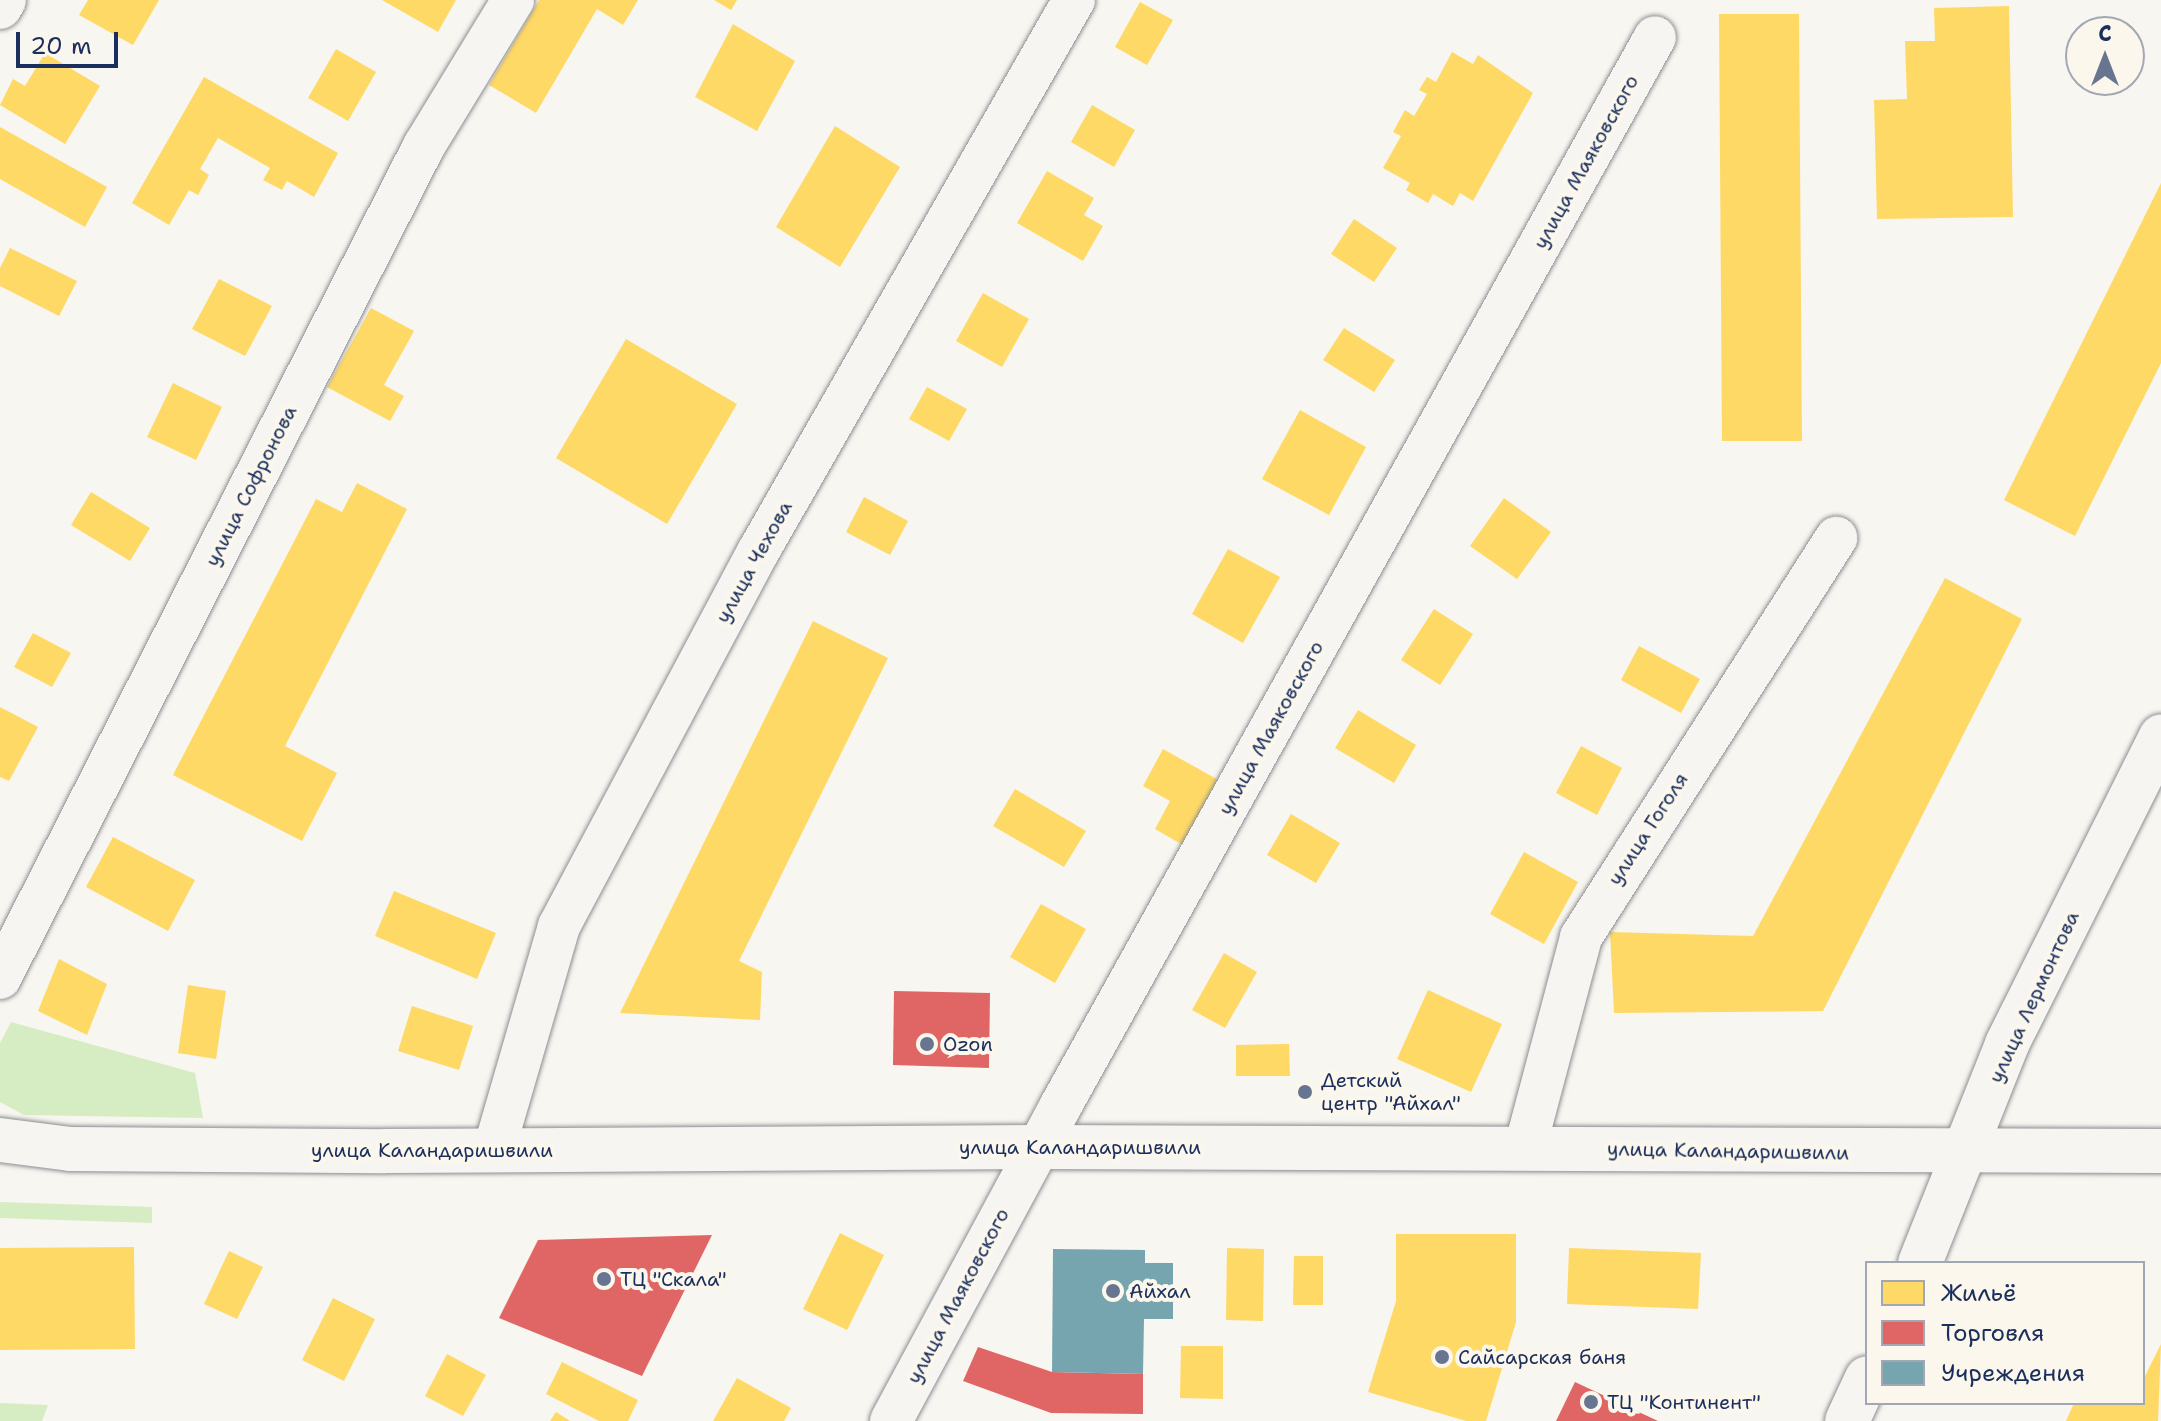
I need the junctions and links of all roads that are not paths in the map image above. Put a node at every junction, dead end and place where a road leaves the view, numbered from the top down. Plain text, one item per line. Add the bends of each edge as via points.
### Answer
1 (4, 0) edge
2 (513, 0) edge
3 (1074, 0) edge
4 (0, 7) edge
5 (1655, 37) dead end
6 (1836, 538) dead end
7 (2161, 736) edge
8 (0, 978) edge
9 (0, 1140) edge
10 (1038, 1147) junction
11 (1525, 1148) junction
12 (494, 1150) junction
13 (2161, 1151) edge
14 (1967, 1153) junction
15 (1921, 1261) edge
16 (1865, 1382) edge
17 (891, 1421) edge
18 (1847, 1421) edge

1 - 4 street
2 - 8 street, улица Софронова via 424,146
3 - 12 street, улица Чехова via 758,552 559,926
5 - 10 street, улица Маяковского
6 - 11 street, улица Гоголя via 1581,937
7 - 14 street, улица Лермонтова via 2007,1044
9 - 12 street, улица Каландаришвили via 70,1149
10 - 11 street, улица Каландаришвили
10 - 12 street, улица Каландаришвили
10 - 17 street, улица Маяковского
11 - 14 street, улица Каландаришвили
13 - 14 street, улица Каландаришвили
14 - 15 street, улица Лермонтова
16 - 18 street

